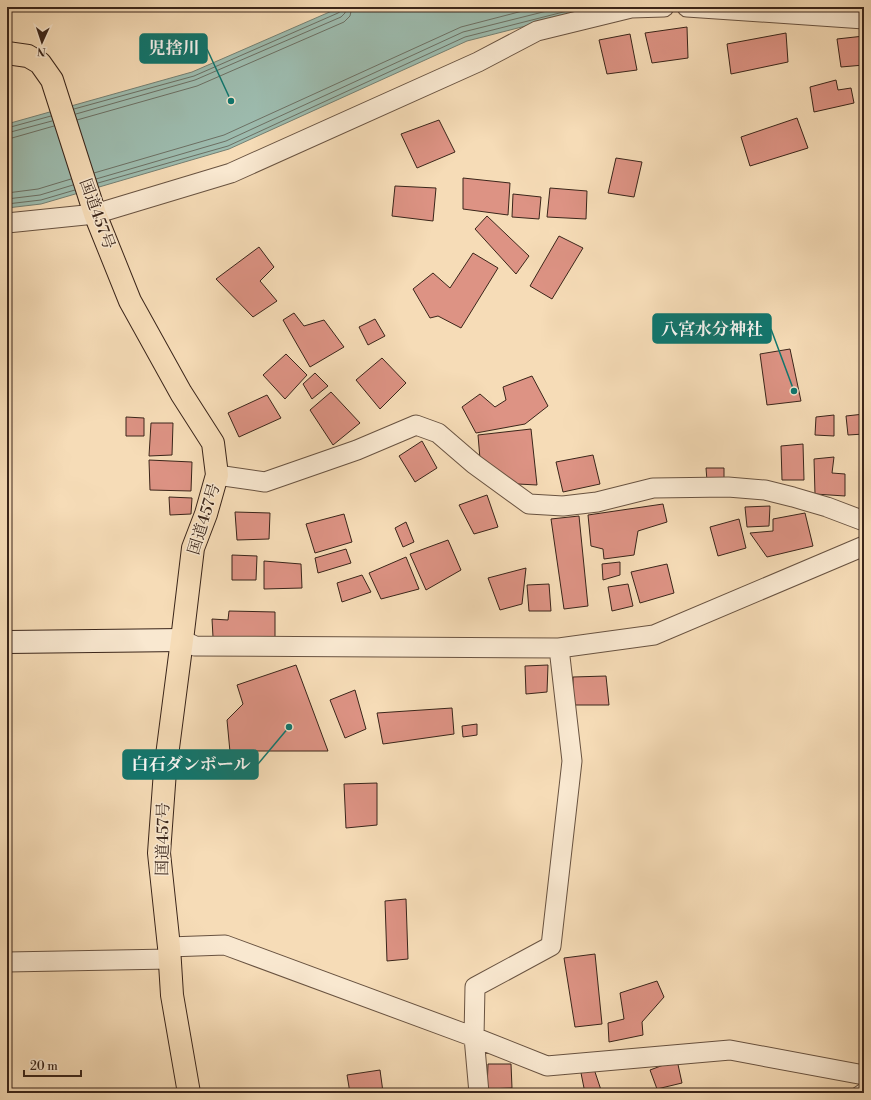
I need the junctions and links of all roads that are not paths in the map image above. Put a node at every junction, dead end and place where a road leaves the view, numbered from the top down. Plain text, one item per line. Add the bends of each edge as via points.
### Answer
1 (664, 7) edge
2 (687, 7) edge
3 (864, 19) edge
4 (7, 53) edge
5 (94, 210) junction
6 (7, 223) edge
7 (217, 475) junction
8 (864, 520) edge
9 (864, 546) edge
10 (182, 640) junction
11 (7, 642) edge
12 (559, 648) junction
13 (170, 953) junction
14 (7, 962) edge
15 (474, 1037) junction
16 (864, 1075) edge
17 (864, 1087) edge
18 (189, 1093) edge
19 (479, 1093) edge
20 (855, 1093) edge

1 - 5 street via 631,8 537,31 478,62 231,173
2 - 3 street
4 - 5 highway, 国道457号 via 28,56 40,63 52,80
5 - 6 street
5 - 7 highway, 国道457号 via 130,301 212,443
7 - 8 street via 265,482 357,450 416,425 438,433 474,464 528,504 563,506 597,502 654,488 728,487 765,490
7 - 10 highway, 国道457号 via 193,548
9 - 12 street via 654,635
10 - 11 street
10 - 12 street via 195,646
10 - 13 highway, 国道457号 via 165,771 159,853
12 - 15 street via 572,761 551,946 475,987
13 - 14 street
13 - 15 street via 225,944
13 - 18 highway, 国道457号 via 172,995
15 - 16 street via 547,1066 730,1050
15 - 19 street
17 - 20 lane

